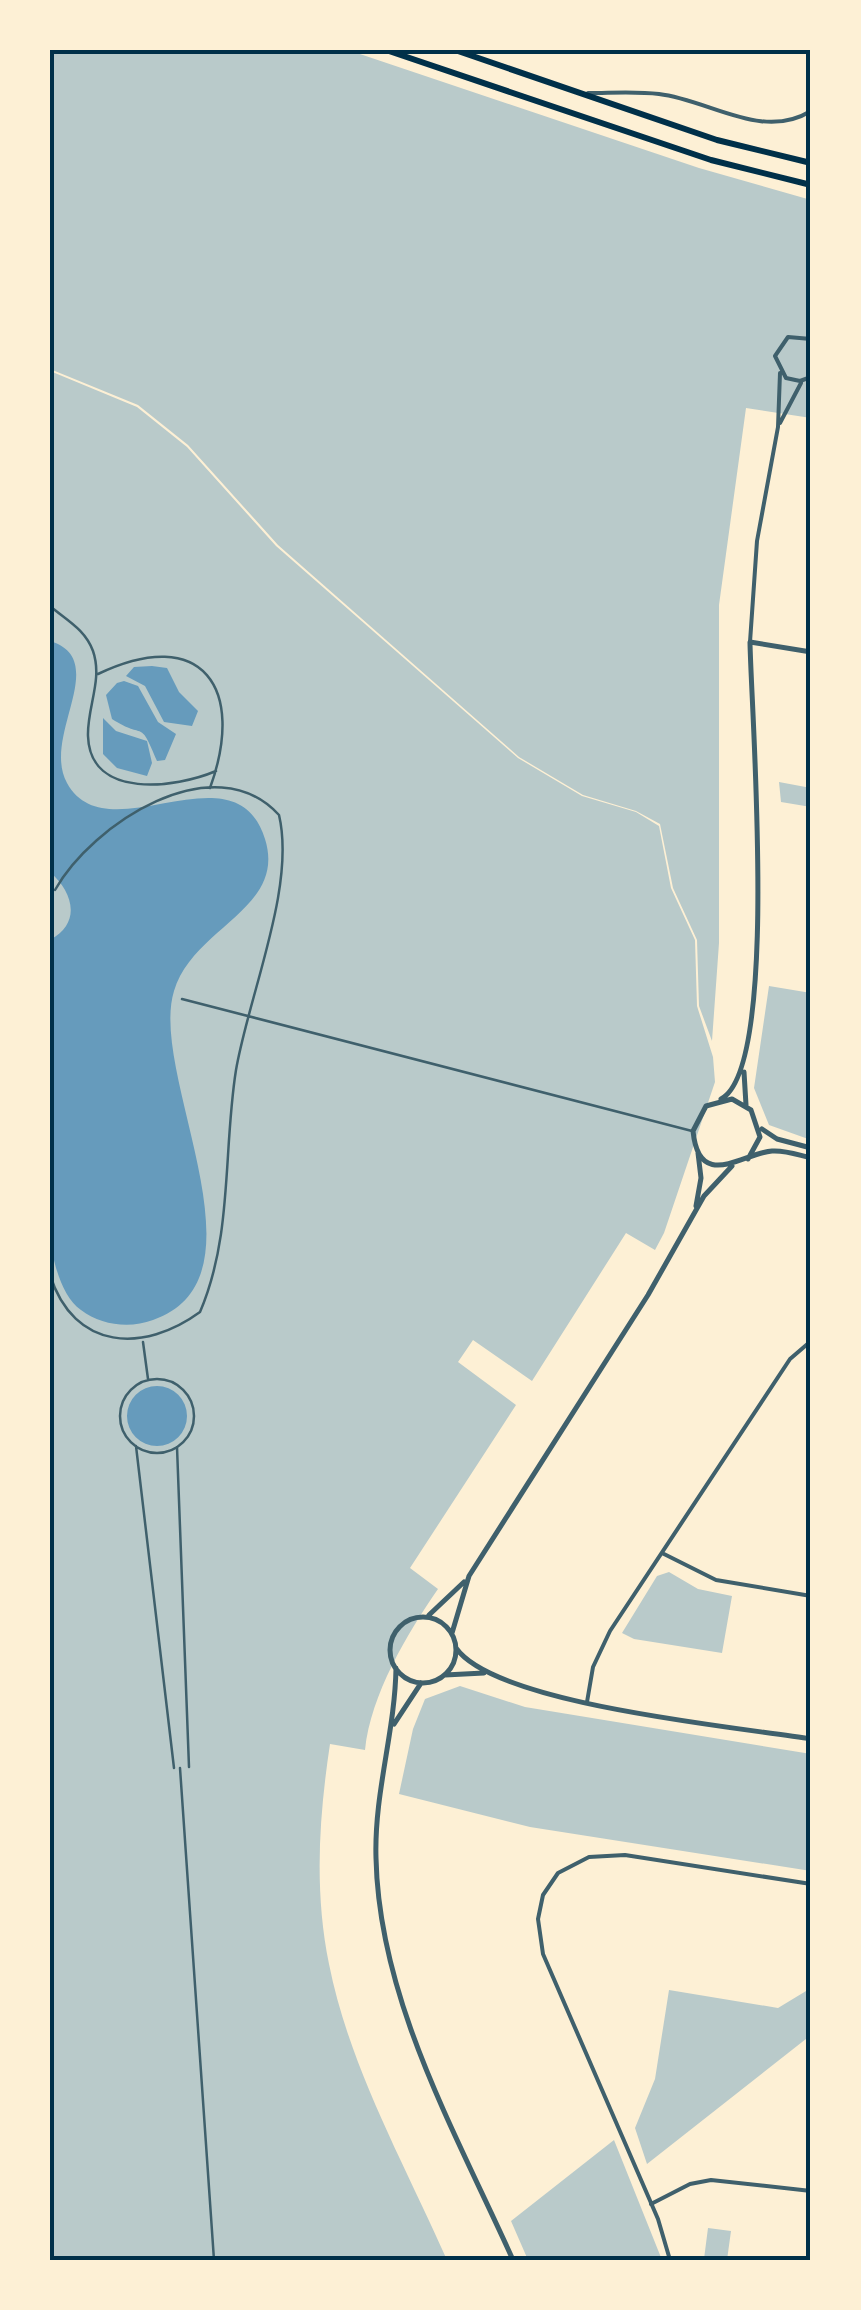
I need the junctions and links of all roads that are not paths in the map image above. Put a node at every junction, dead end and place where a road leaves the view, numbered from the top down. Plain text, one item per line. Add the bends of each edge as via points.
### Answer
1 (386, 50) edge
2 (454, 50) edge
3 (580, 93) junction
4 (811, 112) edge
5 (811, 163) edge
6 (811, 185) edge
7 (811, 339) edge
8 (780, 373) junction
9 (811, 377) edge
10 (803, 380) junction
11 (778, 427) junction
12 (50, 606) edge
13 (750, 642) junction
14 (811, 652) edge
15 (96, 674) junction
16 (216, 771) junction
17 (209, 789) junction
18 (56, 890) dead end
19 (182, 999) dead end
20 (248, 1017) junction
21 (744, 1064) junction
22 (721, 1100) junction
23 (746, 1105) junction
24 (760, 1126) junction
25 (693, 1131) junction
26 (811, 1148) edge
27 (698, 1150) junction
28 (811, 1158) edge
29 (748, 1159) junction
30 (732, 1166) junction
31 (692, 1220) junction
32 (50, 1275) edge
33 (142, 1339) junction
34 (811, 1341) edge
35 (148, 1380) junction
36 (136, 1446) junction
37 (177, 1447) junction
38 (662, 1553) junction
39 (468, 1576) junction
40 (811, 1596) edge
41 (426, 1616) junction
42 (452, 1633) junction
43 (456, 1648) junction
44 (396, 1668) junction
45 (487, 1673) junction
46 (445, 1675) junction
47 (421, 1683) junction
48 (587, 1702) junction
49 (392, 1726) junction
50 (811, 1739) edge
51 (174, 1768) dead end
52 (180, 1768) dead end
53 (189, 1768) dead end
54 (811, 1884) edge
55 (811, 2192) edge
56 (651, 2204) junction
57 (512, 2258) edge
58 (214, 2260) edge
59 (670, 2260) edge

1 - 6 highway via 711,160
2 - 3 highway
3 - 4 street via 660,94 764,124
3 - 5 highway via 717,140
7 - 8 street via 796,335 780,343
8 - 10 street
8 - 11 street
9 - 10 street
10 - 11 street
11 - 13 street via 757,541
12 - 15 street via 87,639
13 - 14 street
13 - 21 street via 758,951
15 - 16 street via 88,736 101,770 140,784
15 - 16 street via 156,655 198,667 223,710
16 - 17 street
17 - 18 street via 163,798 125,816 94,839
17 - 20 street via 270,804 285,842
19 - 20 street
20 - 25 street
20 - 33 street via 212,1280 200,1312
21 - 22 street via 734,1090
21 - 23 street
22 - 23 street
22 - 25 street via 700,1112
23 - 24 street
24 - 26 street
24 - 29 street
25 - 27 street
27 - 30 street via 709,1162
27 - 31 street via 702,1178
28 - 29 street via 774,1151
29 - 30 street
30 - 31 street
31 - 39 street
32 - 33 street via 65,1304 91,1331
33 - 35 street
34 - 38 street via 790,1359
35 - 36 street via 129,1392 122,1408 124,1431
35 - 37 street via 171,1382 191,1402 193,1424
36 - 37 street via 160,1453
36 - 51 street
37 - 53 street
38 - 40 street via 716,1580
38 - 48 street via 606,1638
39 - 41 street
39 - 42 street
41 - 42 street
41 - 44 street via 394,1633 390,1654
42 - 43 street
43 - 45 street
43 - 46 street
44 - 47 street
44 - 49 street
45 - 46 street
45 - 48 street
46 - 47 street
47 - 49 street
48 - 50 street
49 - 57 street via 376,1858 389,1960 409,2022
52 - 58 street
54 - 56 street via 613,1854 568,1866 543,1895 543,1954
55 - 56 street via 700,2180
56 - 59 street

